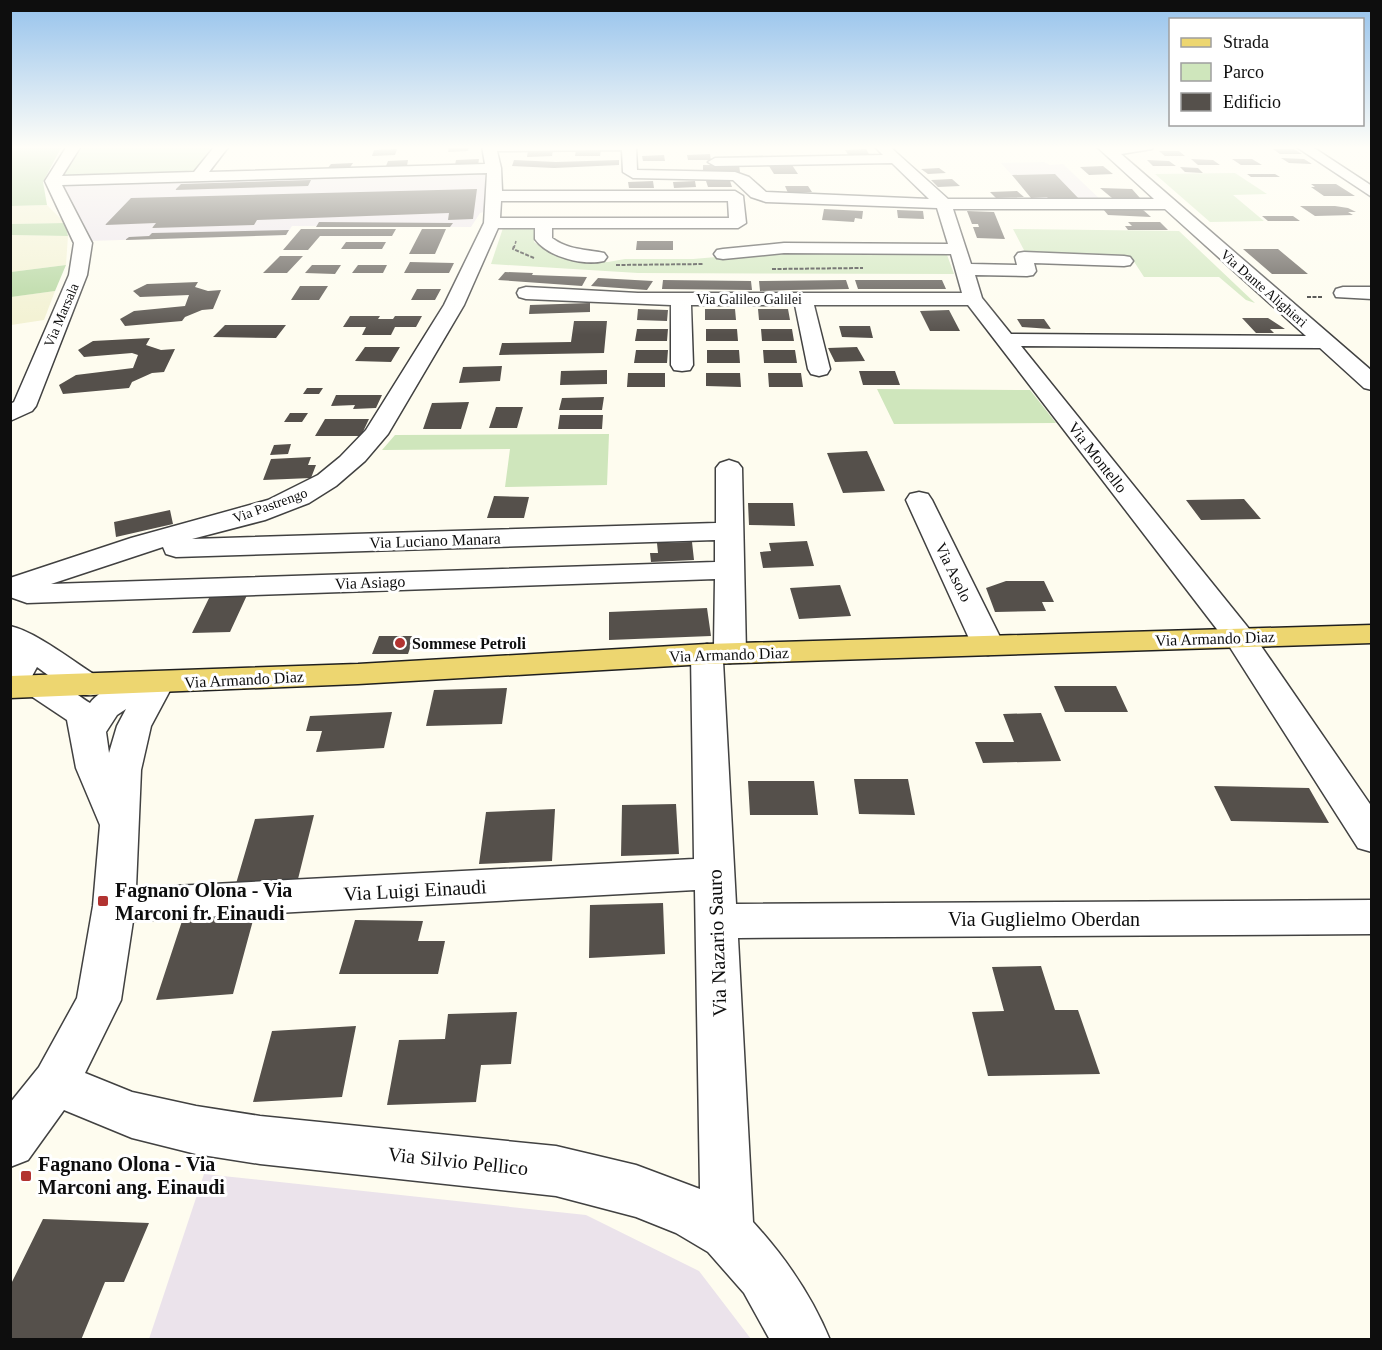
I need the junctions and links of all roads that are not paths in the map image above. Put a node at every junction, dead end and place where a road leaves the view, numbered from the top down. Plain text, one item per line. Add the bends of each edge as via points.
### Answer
1 (66, 209) edge
2 (487, 209) edge
3 (528, 209) edge
4 (736, 209) edge
5 (946, 209) edge
6 (1174, 209) edge
7 (544, 223) junction
8 (958, 249) junction
9 (723, 254) dead end
10 (598, 257) dead end
11 (1125, 261) dead end
12 (964, 269) junction
13 (526, 293) dead end
14 (1343, 293) road end
15 (1371, 293) edge
16 (681, 298) junction
17 (803, 299) junction
18 (973, 299) junction
19 (1005, 340) junction
20 (1325, 342) junction
21 (682, 365) dead end
22 (819, 369) dead end
23 (1371, 383) edge
24 (10, 414) edge
25 (729, 468) dead end
26 (919, 500) dead end
27 (729, 531) junction
28 (141, 544) junction
29 (730, 570) junction
30 (10, 589) edge
31 (1371, 634) edge
32 (1239, 637) junction
33 (18, 640) edge
34 (988, 645) junction
35 (719, 653) junction
36 (157, 683) junction
37 (20, 685) edge
38 (88, 686) junction
39 (88, 731) junction
40 (119, 826) junction
41 (1371, 838) edge
42 (715, 873) junction
43 (114, 906) junction
44 (1371, 917) edge
45 (717, 921) junction
46 (56, 1082) junction
47 (10, 1143) edge
48 (728, 1233) junction
49 (802, 1340) edge

1 - 24 street, Via Marsala via 83,243 78,275 24,406
2 - 28 street, Via Pastrengo via 454,305 376,434 361,452 318,487 289,500 256,513
3 - 7 street
4 - 7 street via 738,223
5 - 8 street
6 - 20 street, Via Dante Alighieri
7 - 10 street via 543,239 550,246
8 - 9 street via 784,248
8 - 12 street
11 - 12 street via 1023,257 1027,271
12 - 18 street
13 - 16 street, Via Galileo Galilei
14 - 15 street
16 - 17 street, Via Galileo Galilei
16 - 21 street
17 - 18 street, Via Galileo Galilei
17 - 22 street
18 - 19 street, Via Montello
19 - 20 street
19 - 32 street, Via Montello
20 - 23 street, Via Dante Alighieri
25 - 27 street, Via Nazario Sauro
26 - 34 street, Via Asolo
27 - 28 street, Via Luciano Manara via 153,549
27 - 29 street, Via Nazario Sauro
28 - 30 street, Via Pastrengo
29 - 30 street, Via Asiago via 20,594
29 - 35 street, Via Nazario Sauro
31 - 32 main road, Via Armando Diaz
32 - 34 main road, Via Armando Diaz
32 - 41 street, Via Montello
33 - 37 street via 25,660
33 - 38 street
34 - 35 main road, Via Armando Diaz
35 - 36 main road, Via Armando Diaz
35 - 42 street, Via Nazario Sauro
36 - 38 main road, Via Armando Diaz
36 - 39 street via 126,693 105,707
36 - 40 street via 134,726 123,770
37 - 38 main road, Via Armando Diaz
37 - 39 street via 82,714
39 - 40 street via 94,768
40 - 43 street
42 - 43 street, Via Luigi Einaudi
42 - 45 street, Via Nazario Sauro
43 - 46 street via 99,1000
44 - 45 street, Via Guglielmo Oberdan
45 - 48 street, Via Nazario Sauro
46 - 47 street
46 - 48 street, Via Silvio Pellico via 132,1115 196,1130 556,1171 636,1191 693,1213
48 - 49 street, Via Silvio Pellico via 763,1274

